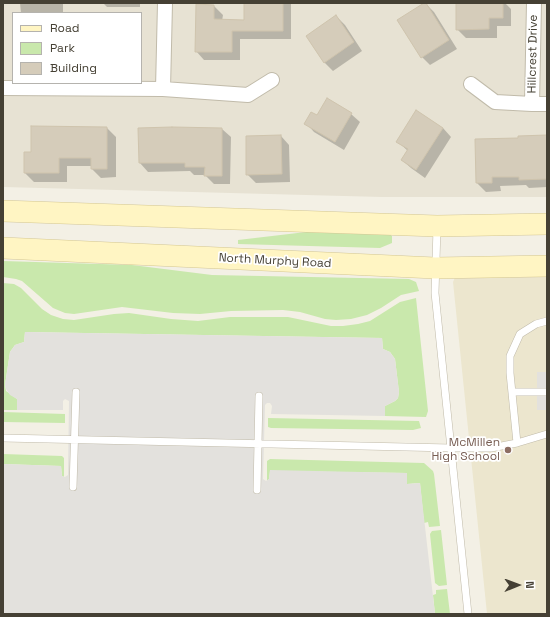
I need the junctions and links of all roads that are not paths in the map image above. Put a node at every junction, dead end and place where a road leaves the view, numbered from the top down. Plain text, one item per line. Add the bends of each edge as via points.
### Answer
1 (166, 3) edge
2 (534, 3) edge
3 (272, 80) dead end
4 (471, 84) dead end
5 (3, 88) edge
6 (163, 89) junction
7 (532, 104) junction
8 (547, 104) edge
9 (3, 211) edge
10 (547, 224) edge
11 (437, 226) junction
12 (3, 248) edge
13 (547, 266) edge
14 (435, 268) junction
15 (547, 321) edge
16 (76, 392) dead end
17 (512, 392) junction
18 (547, 392) edge
19 (259, 396) dead end
20 (547, 434) edge
21 (3, 438) edge
22 (74, 440) junction
23 (517, 443) junction
24 (258, 444) junction
25 (451, 448) junction
26 (73, 487) dead end
27 (257, 490) dead end
28 (468, 614) edge

1 - 6 street
2 - 7 street, Hillcrest Drive
3 - 6 street via 248,95
4 - 7 street via 495,102
5 - 6 street
7 - 8 street
9 - 11 main road
10 - 11 main road
11 - 14 lane
12 - 14 main road, North Murphy Road
13 - 14 main road, North Murphy Road
14 - 25 lane via 435,293
15 - 17 lane via 527,328 514,344 510,356
16 - 22 lane
17 - 18 lane
17 - 23 lane
19 - 24 lane
20 - 23 lane
21 - 22 lane
22 - 24 lane
22 - 26 lane
23 - 25 lane via 491,448
24 - 25 lane
24 - 27 lane
25 - 28 lane

